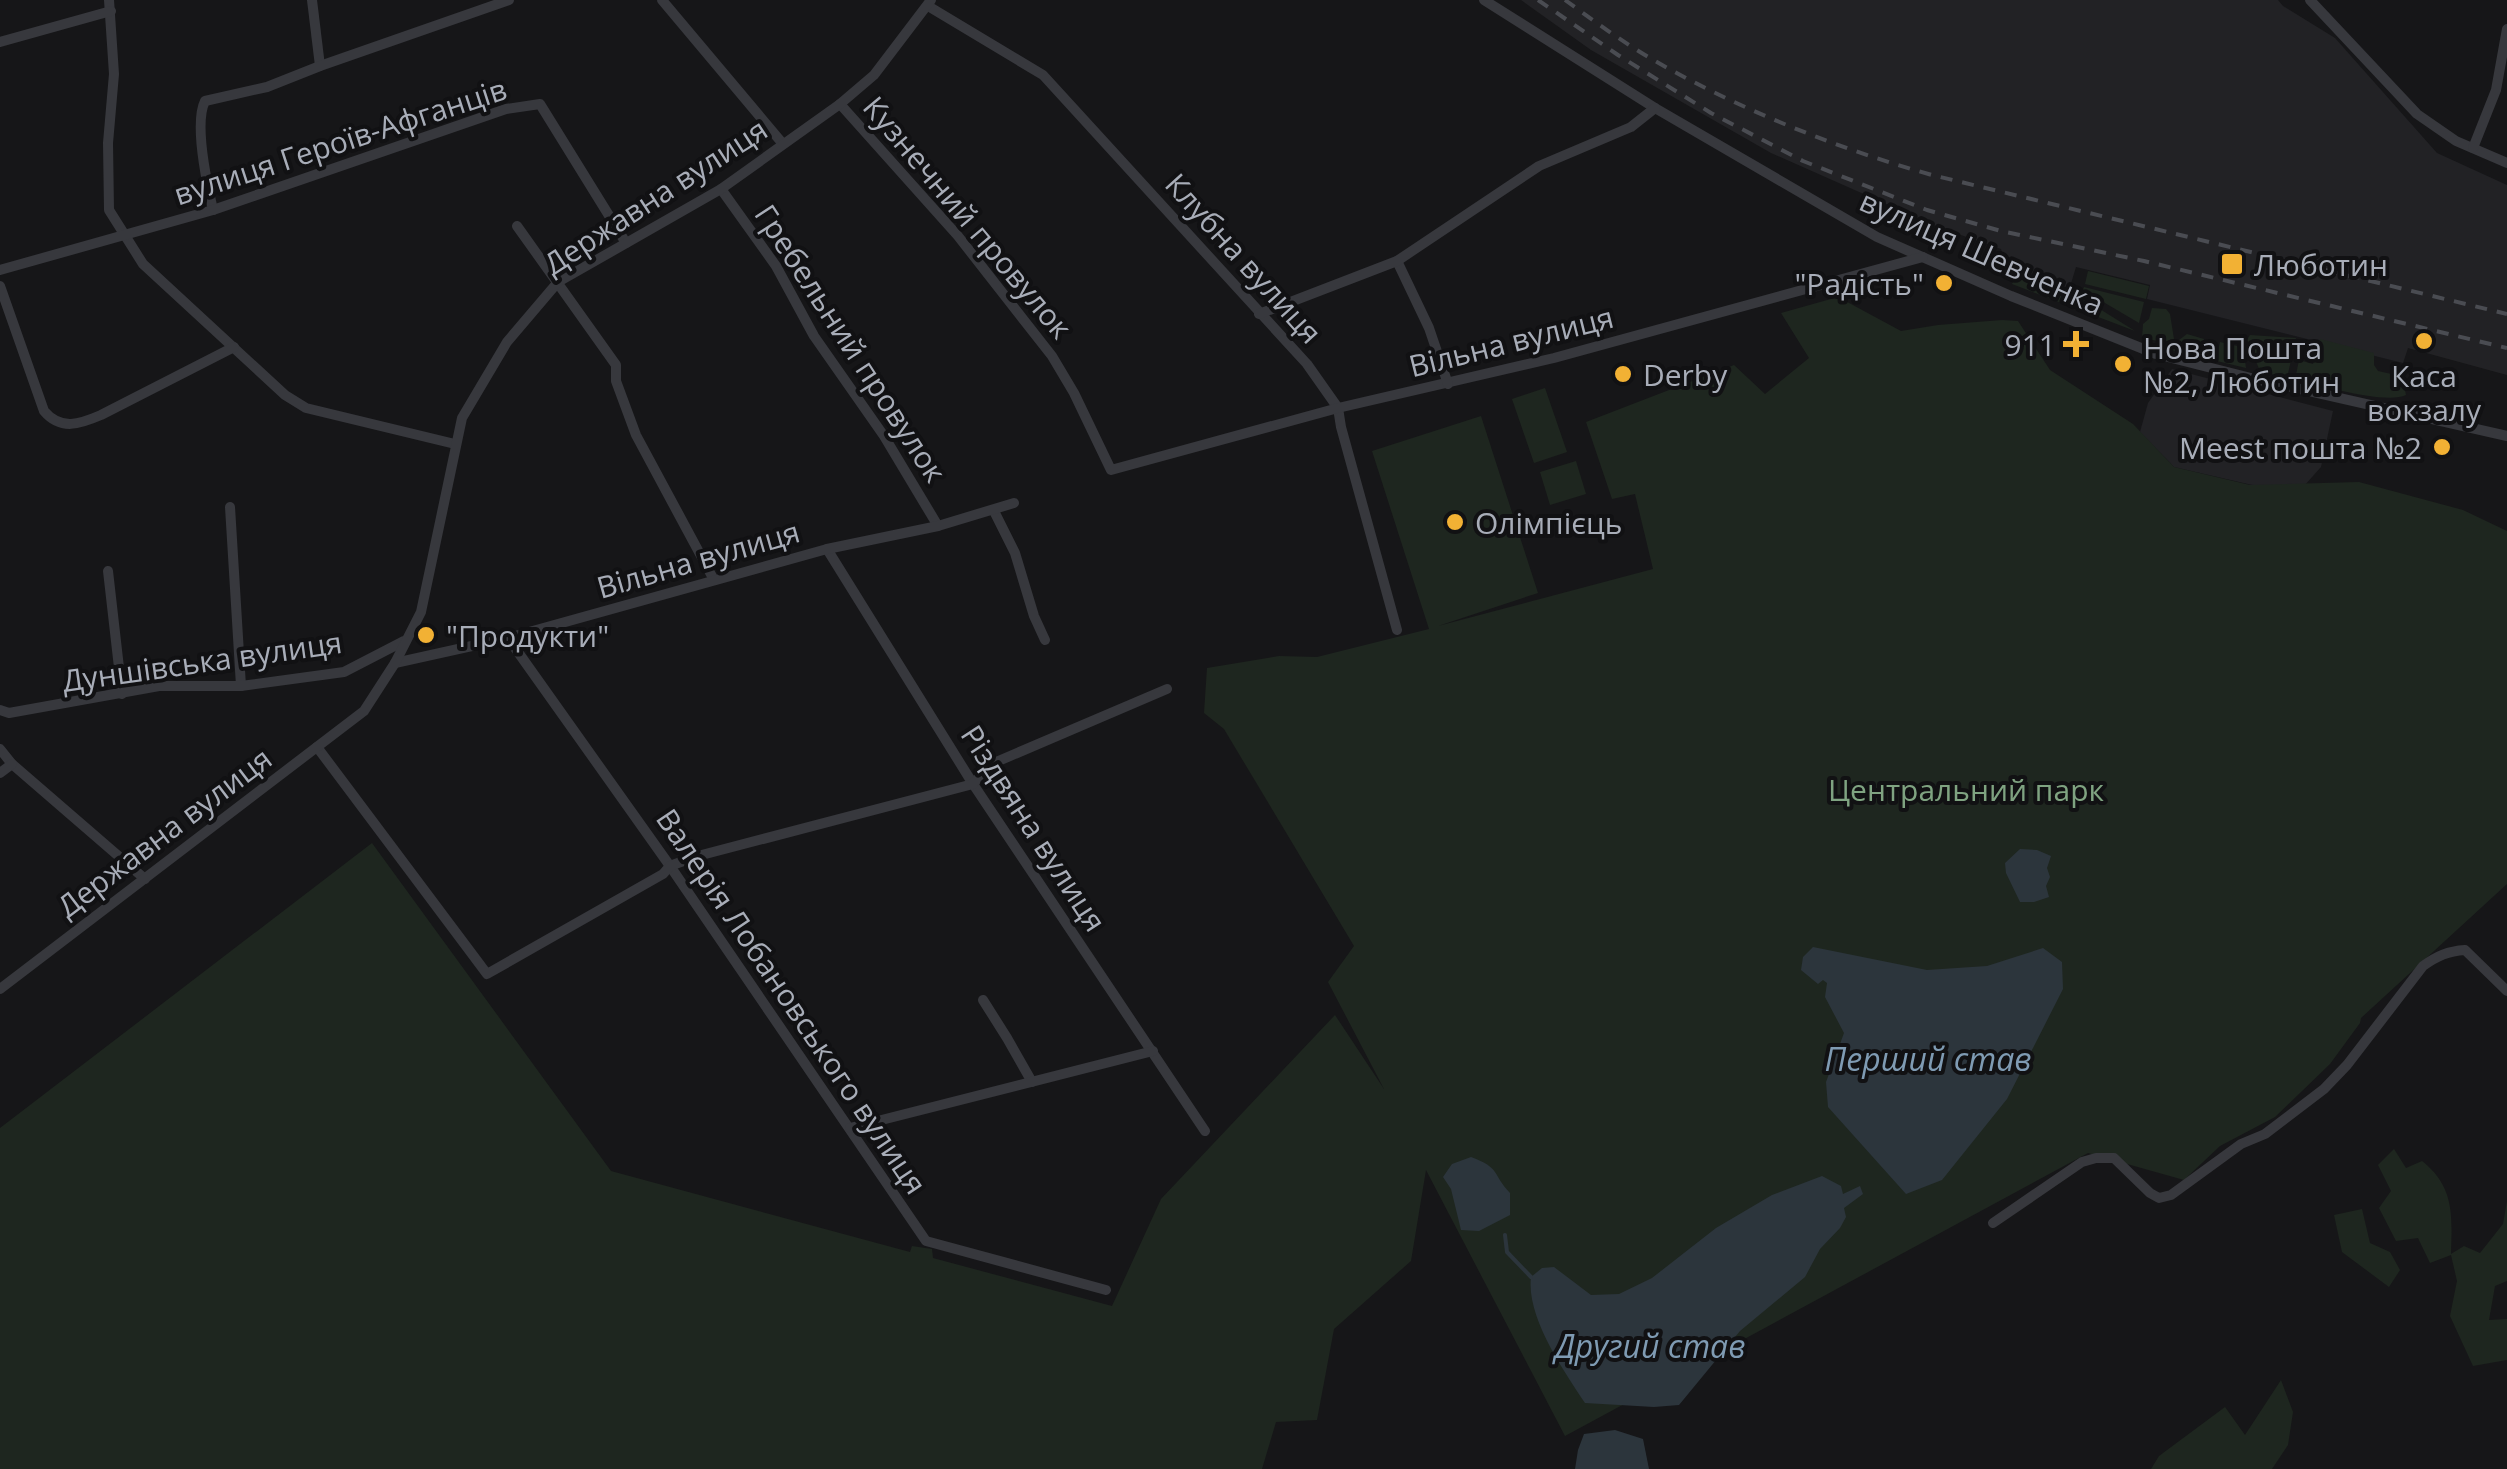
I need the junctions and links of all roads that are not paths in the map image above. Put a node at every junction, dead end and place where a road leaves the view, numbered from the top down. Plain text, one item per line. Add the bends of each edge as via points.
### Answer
1 (312, 0) edge
2 (509, 0) edge
3 (662, 0) edge
4 (1484, 0) edge
5 (2310, 0) edge
6 (930, 3) edge
7 (110, 6) edge
8 (2507, 29) edge
9 (0, 42) edge
10 (320, 66) junction
11 (840, 104) junction
12 (1655, 108) junction
13 (783, 144) junction
14 (2473, 148) junction
15 (2507, 164) edge
16 (721, 189) junction
17 (214, 210) junction
18 (518, 226) dead end
19 (124, 236) junction
20 (626, 243) junction
21 (1923, 257) junction
22 (1397, 261) junction
23 (0, 270) edge
24 (558, 282) junction
25 (0, 286) edge
26 (1259, 314) junction
27 (234, 347) junction
28 (1448, 384) junction
29 (1338, 408) junction
30 (2507, 436) edge
31 (456, 444) junction
32 (1110, 470) joint
33 (1014, 504) dead end
34 (230, 507) dead end
35 (994, 511) junction
36 (938, 526) junction
37 (827, 549) junction
38 (108, 572) dead end
39 (714, 580) junction
40 (1398, 630) dead end
41 (508, 638) junction
42 (405, 640) junction
43 (1045, 640) dead end
44 (396, 663) junction
45 (241, 686) junction
46 (1167, 689) dead end
47 (122, 694) junction
48 (5, 712) edge
49 (0, 722) edge
50 (317, 747) junction
51 (0, 749) edge
52 (12, 764) junction
53 (0, 773) edge
54 (973, 784) junction
55 (670, 866) junction
56 (145, 879) junction
57 (0, 988) edge
58 (2507, 991) edge
59 (982, 1000) dead end
60 (1153, 1051) junction
61 (1032, 1082) junction
62 (850, 1128) junction
63 (1205, 1130) dead end
64 (1993, 1222) dead end
65 (1106, 1290) dead end

1 - 10 street
2 - 10 street
3 - 13 street
4 - 12 street, вулиця Шевченка
5 - 14 street via 2417,114
6 - 11 street, Державна вулиця via 874,75
6 - 26 street, Клубна вулиця via 1043,74
7 - 9 street
7 - 19 street via 109,210
8 - 14 street via 2496,90
10 - 17 street via 205,101 200,112
11 - 13 street, Державна вулиця
11 - 32 street, Кузнечний провулок via 958,236 1052,356
12 - 21 street, вулиця Шевченка
12 - 22 street via 1631,126 1539,166
13 - 16 street, Державна вулиця
14 - 15 street
16 - 20 street, Державна вулиця
16 - 36 street, Гребельний провулок
17 - 19 street, вулиця Героїв-Афганців
17 - 20 street, вулиця Героїв-Афганців via 506,108 540,104
18 - 24 street
19 - 23 street, вулиця Героїв-Афганців
19 - 27 street via 143,264
20 - 24 street, Державна вулиця
21 - 28 street, Вільна вулиця
21 - 30 street, вулиця Шевченка via 2156,354
22 - 26 street
22 - 28 street
24 - 31 street, Державна вулиця via 507,342 462,418
24 - 39 street via 616,366 636,435
25 - 27 street via 44,411 58,424 101,415
26 - 29 street, Клубна вулиця
27 - 31 street via 306,408
28 - 29 street, Вільна вулиця
29 - 32 street, Вільна вулиця
29 - 40 street, Клубна вулиця
31 - 42 street, Державна вулиця via 420,612
33 - 35 street, Вільна вулиця
34 - 45 street
35 - 36 street, Вільна вулиця
35 - 43 street
36 - 37 street, Вільна вулиця
37 - 39 street, Вільна вулиця
37 - 54 street, Різдвяна вулиця
38 - 47 street
39 - 41 street, Вільна вулиця
41 - 44 street, Вільна вулиця
41 - 55 street, Валерія Лобановського вулиця
42 - 44 street, Державна вулиця
42 - 45 street, Дуншівська вулиця via 344,672
44 - 50 street, Державна вулиця via 364,711
45 - 47 street, Дуншівська вулиця via 158,686
46 - 54 street via 989,765
47 - 48 street, Дуншівська вулиця
48 - 49 street
50 - 55 street via 487,974
50 - 56 street, Державна вулиця
51 - 52 street
52 - 53 street
52 - 56 street
54 - 55 street
54 - 60 street, Різдвяна вулиця
55 - 62 street, Валерія Лобановського вулиця
56 - 57 street, Державна вулиця
58 - 64 street via 2465,950 2435,957 2324,1089 2171,1195 2150,1193 2114,1158 2096,1158
59 - 61 street
60 - 61 street
60 - 63 street, Різдвяна вулиця
61 - 62 street
62 - 65 street, Валерія Лобановського вулиця via 926,1241

